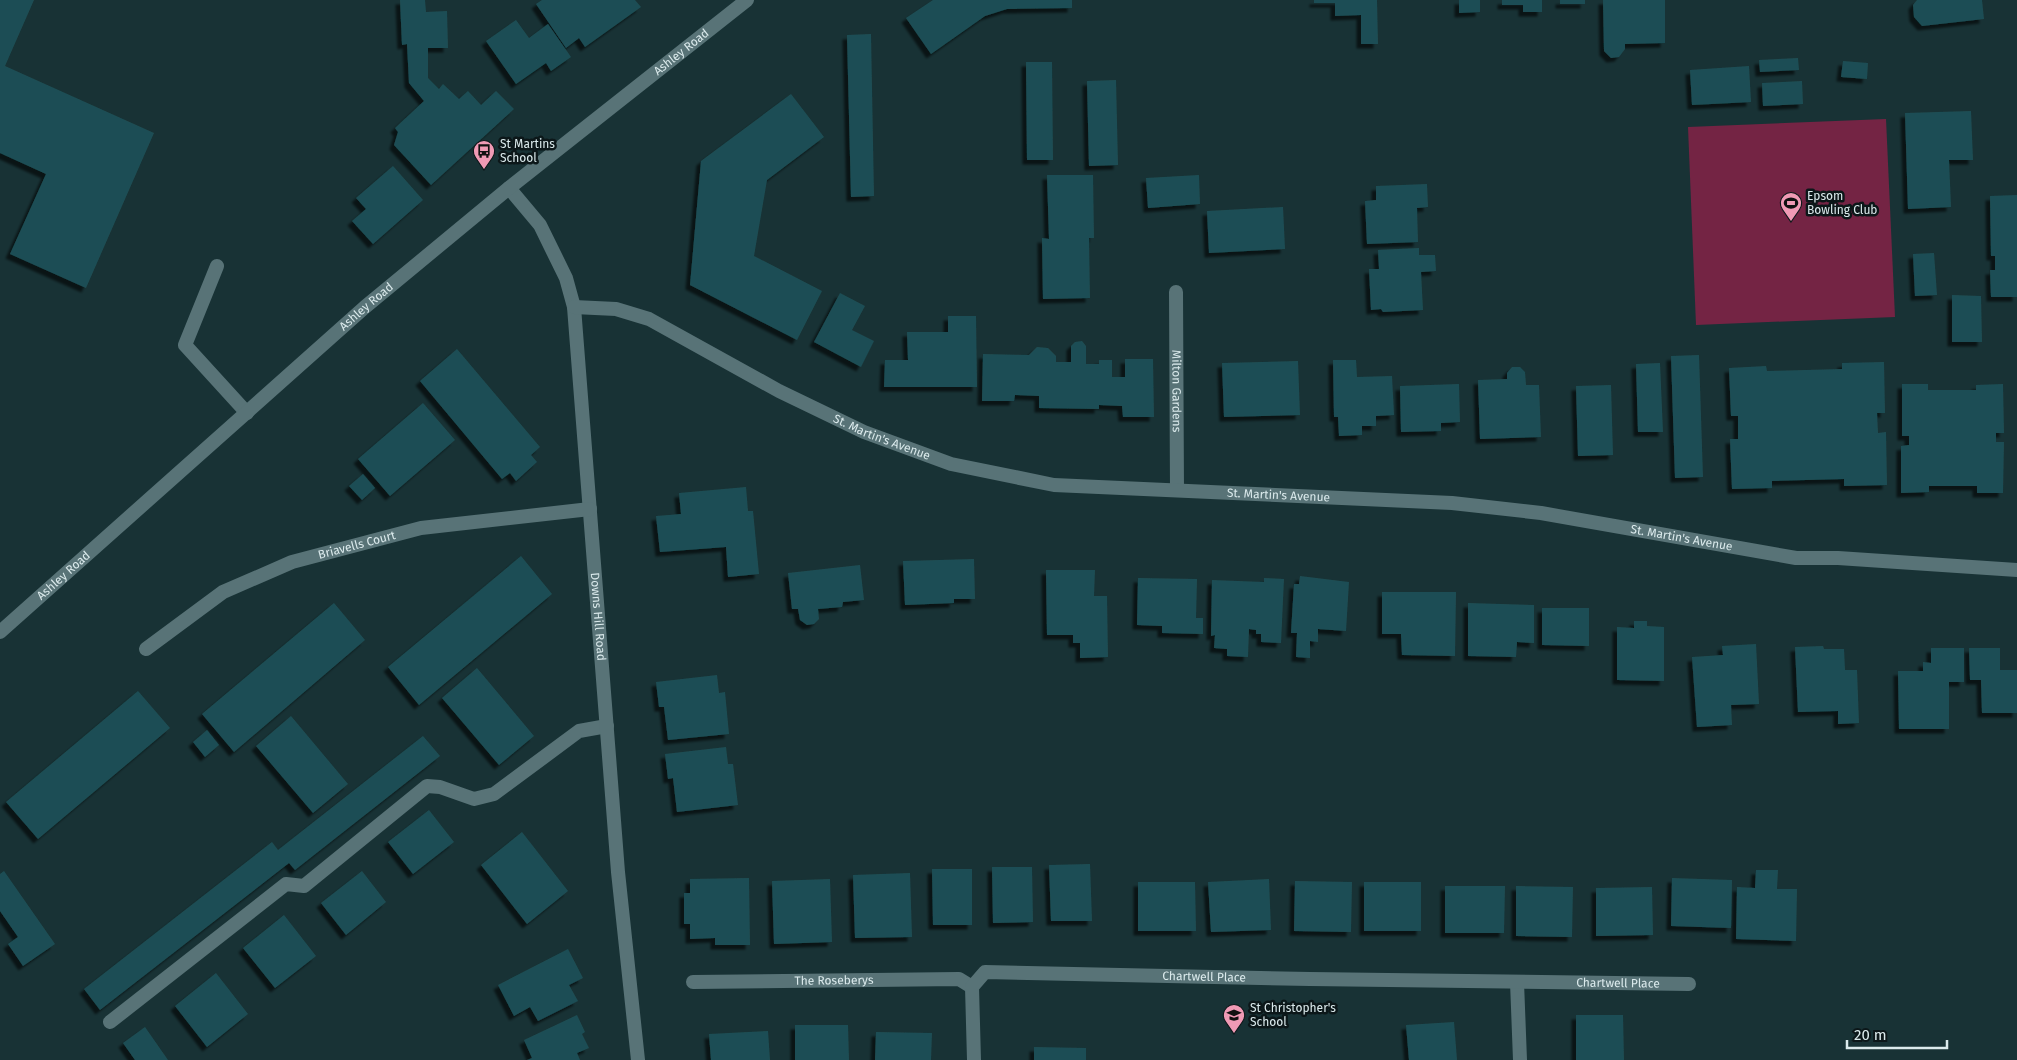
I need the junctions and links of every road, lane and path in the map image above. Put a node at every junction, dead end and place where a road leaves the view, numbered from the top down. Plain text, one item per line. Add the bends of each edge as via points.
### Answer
1 (747, 0) edge
2 (510, 188) junction
3 (217, 266) dead end
4 (1176, 292) dead end
5 (574, 307) junction
6 (246, 413) junction
7 (1177, 490) junction
8 (590, 509) junction
9 (2017, 570) edge
10 (0, 632) edge
11 (146, 650) dead end
12 (606, 726) junction
13 (694, 982) dead end
14 (1517, 982) junction
15 (1689, 984) dead end
16 (972, 987) junction
17 (110, 1022) dead end
18 (638, 1060) edge
19 (974, 1060) edge
20 (1520, 1060) edge

1 - 2 street, Ashley Road
2 - 5 street, Downs Hill Road via 540,225 566,278
2 - 6 street, Ashley Road via 365,307
3 - 6 street via 185,345
4 - 7 street, Milton Gardens
5 - 7 street, St. Martin's Avenue via 616,309 649,319 779,391 864,432 951,464 1054,485
5 - 8 street, Downs Hill Road
6 - 10 street, Ashley Road
7 - 9 street, St. Martin's Avenue via 1452,503 1541,513 1796,558
8 - 11 street, Briavells Court via 421,528 292,562 223,592
8 - 12 street, Downs Hill Road
12 - 17 street via 579,731 494,794 474,799 440,787 427,786 304,886 286,884
12 - 18 street, Downs Hill Road
13 - 16 street, The Roseberys via 959,979
14 - 15 street, Chartwell Place
14 - 16 street, Chartwell Place via 985,972
14 - 20 street
16 - 19 street

